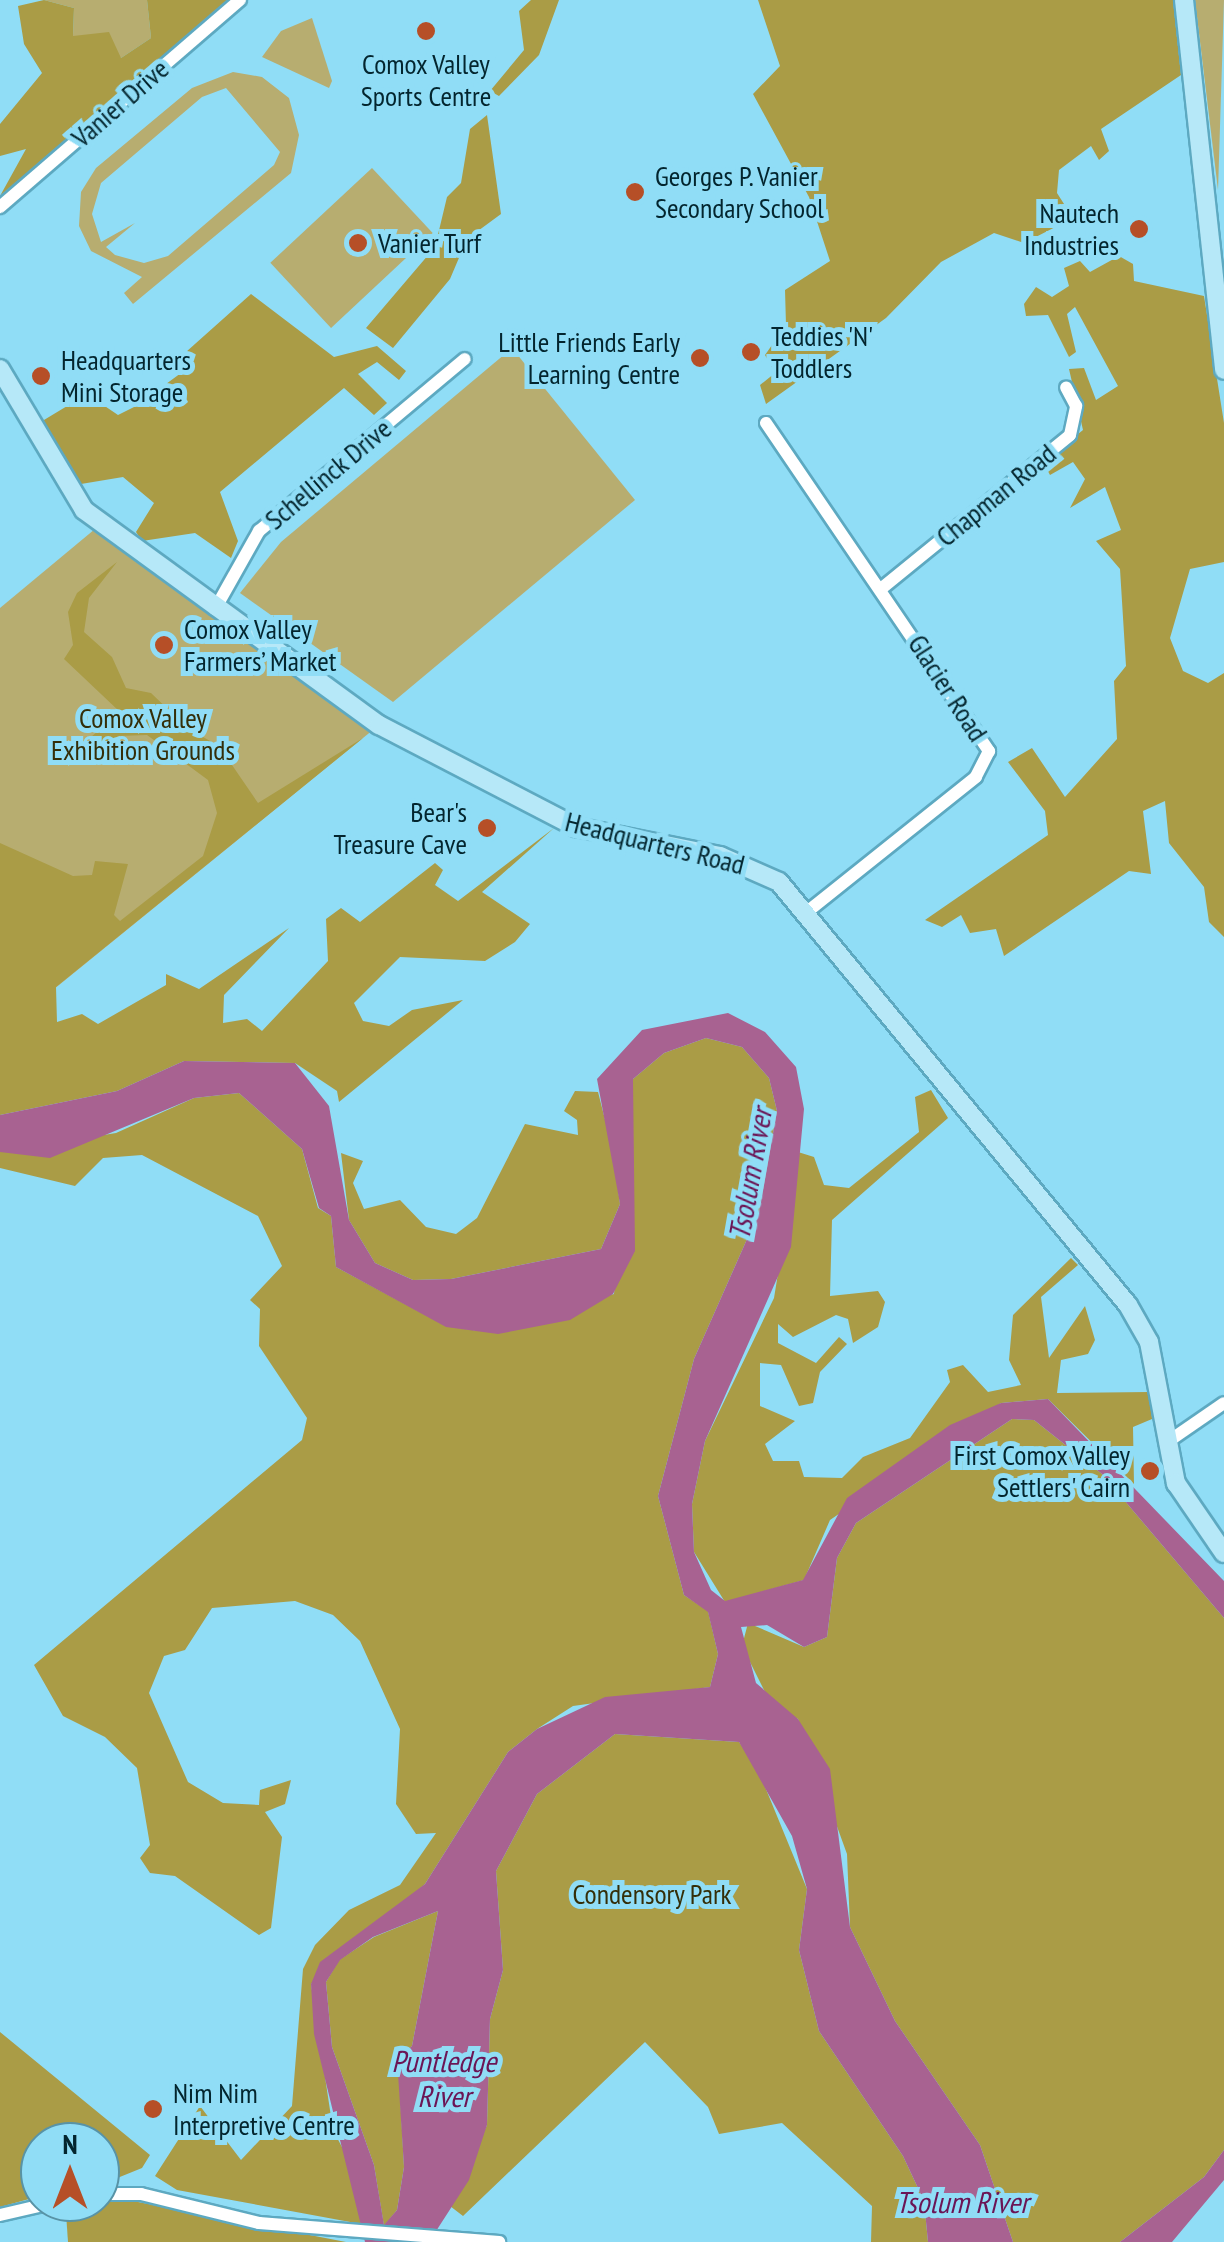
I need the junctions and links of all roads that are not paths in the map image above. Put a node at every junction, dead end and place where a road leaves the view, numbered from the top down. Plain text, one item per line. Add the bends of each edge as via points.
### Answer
1 (240, 0) edge
2 (1184, 0) edge
3 (0, 207) edge
4 (465, 359) dead end
5 (0, 369) edge
6 (1224, 370) edge
7 (1066, 387) dead end
8 (766, 423) dead end
9 (882, 588) junction
10 (216, 609) junction
11 (807, 912) junction
12 (1224, 1404) edge
13 (1166, 1443) junction
14 (1224, 1553) edge
15 (120, 2197) edge
16 (499, 2242) edge

1 - 3 street, Vanier Drive
2 - 6 main road
4 - 10 street, Schellinck Drive via 259,531
5 - 10 main road, Headquarters Road via 84,510
7 - 9 street, Chapman Road via 1076,406 1070,435
8 - 9 street, Glacier Road
9 - 11 street, Glacier Road via 989,752 976,777
10 - 11 main road, Headquarters Road via 488,789 576,827 754,867
11 - 13 main road, Headquarters Road via 927,1072 1128,1304 1149,1342
12 - 13 street
13 - 14 main road, Headquarters Road via 1188,1509
15 - 16 street via 311,2225

